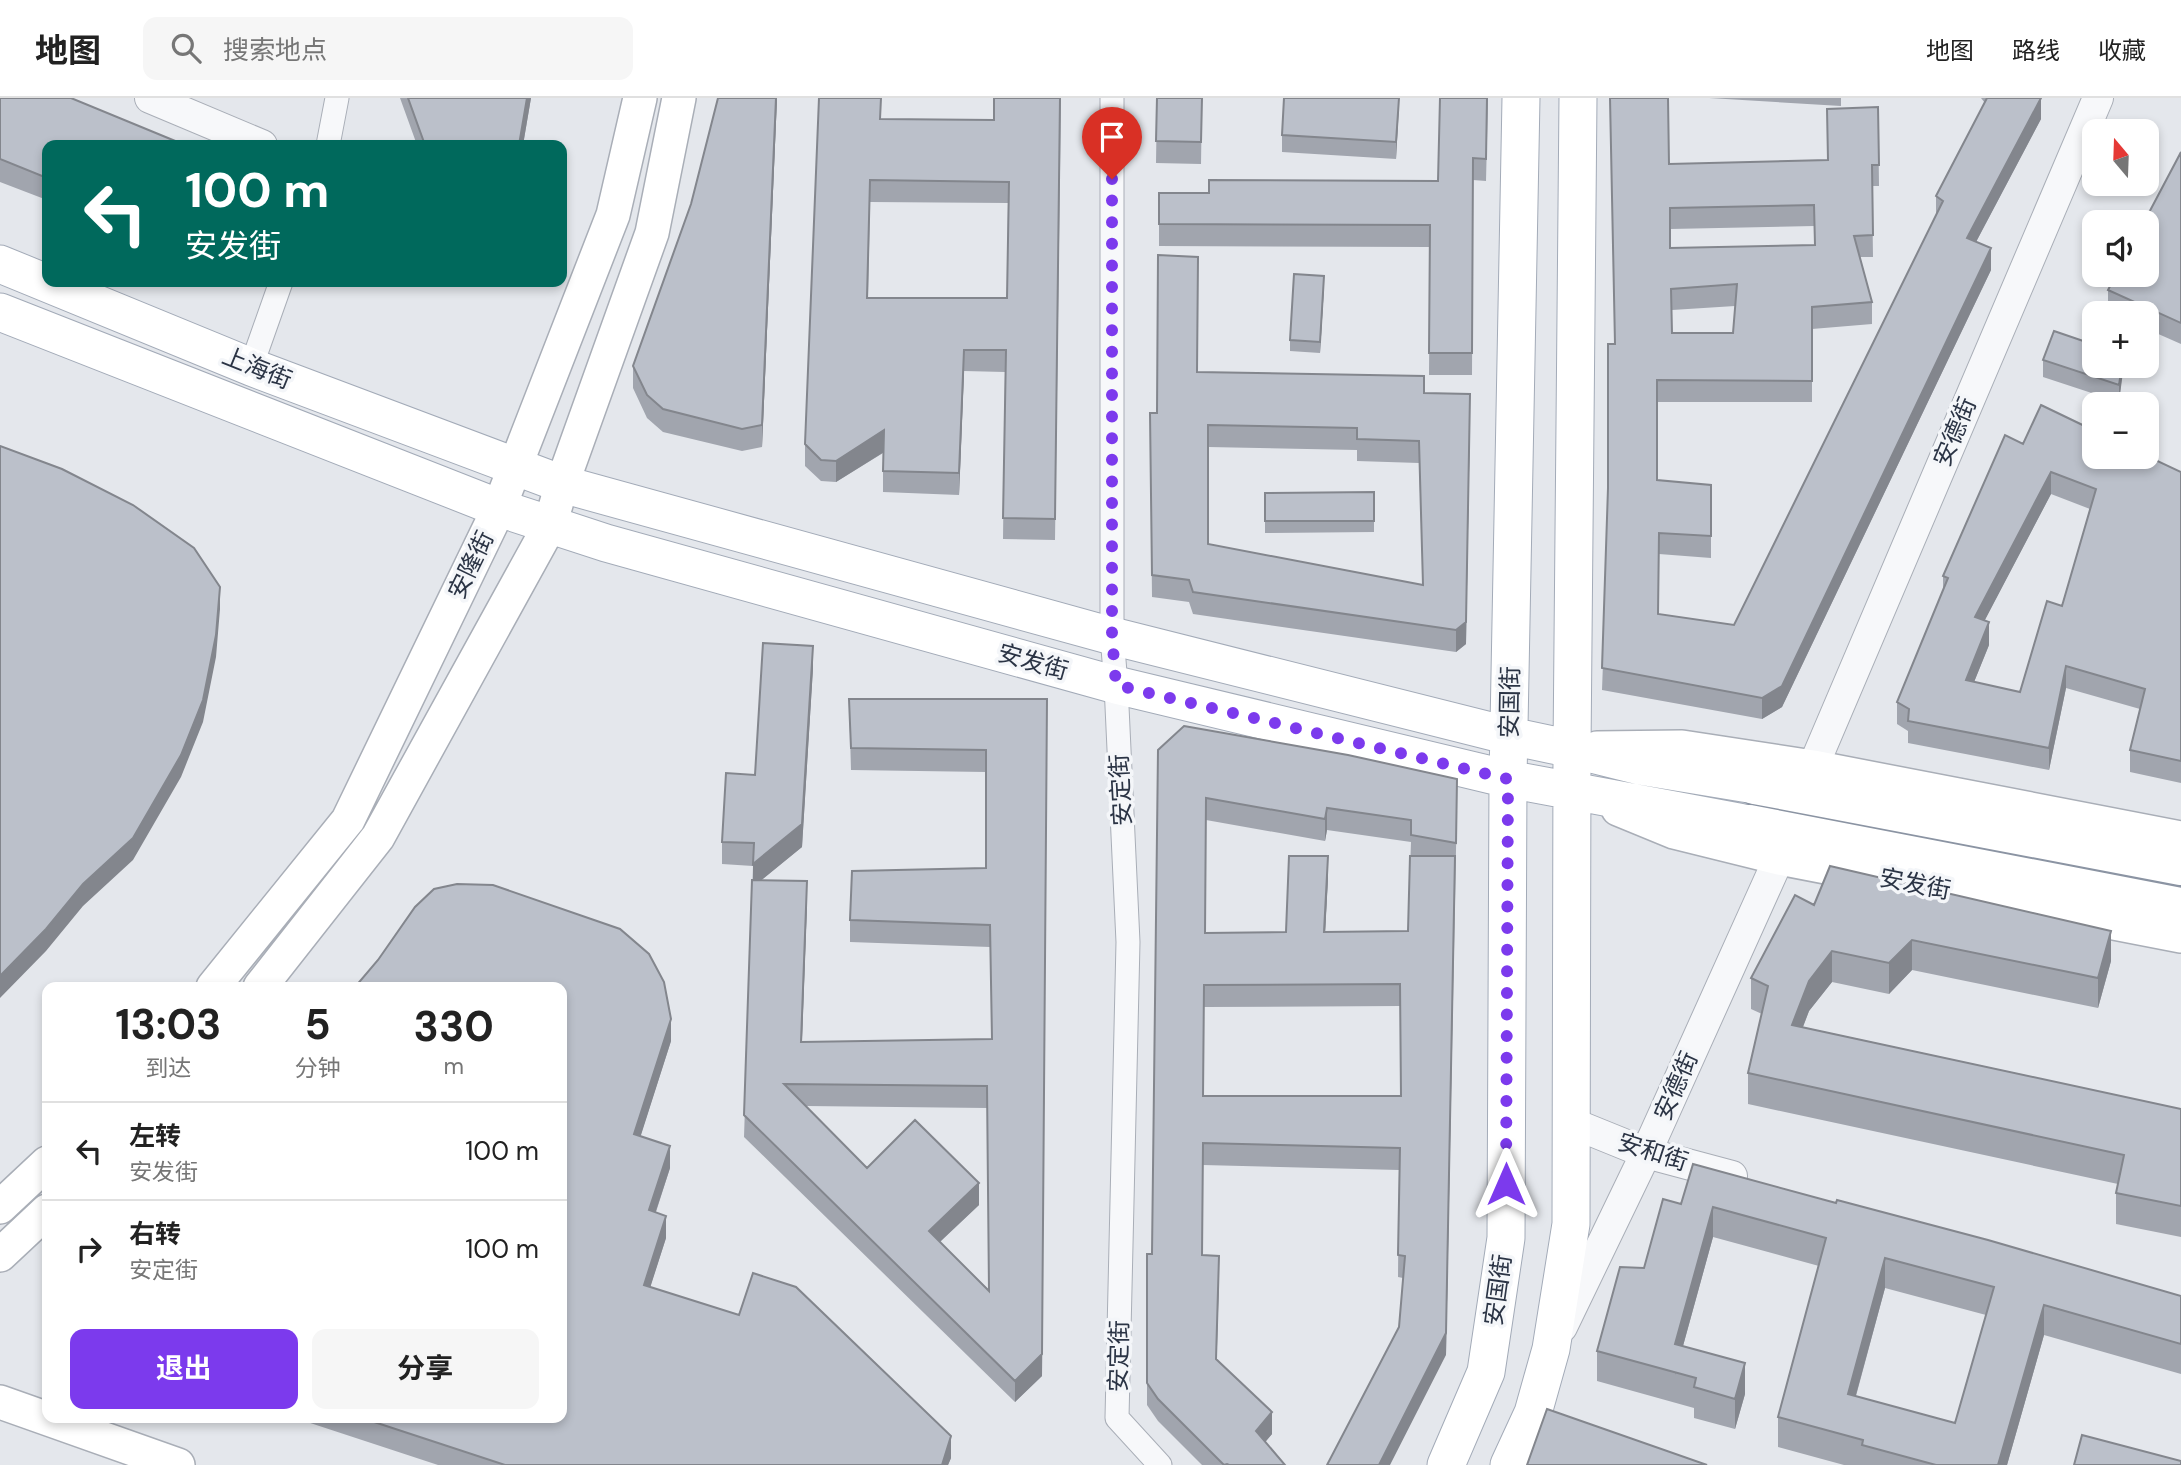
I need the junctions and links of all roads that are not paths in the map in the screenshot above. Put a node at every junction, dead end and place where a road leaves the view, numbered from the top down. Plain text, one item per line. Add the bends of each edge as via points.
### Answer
1 (150, 98) edge
2 (337, 98) edge
3 (640, 98) edge
4 (679, 98) edge
5 (1112, 98) edge
6 (1521, 98) edge
7 (1578, 98) edge
8 (2098, 98) edge
9 (250, 140) edge
10 (329, 140) edge
11 (0, 264) edge
12 (42, 281) edge
13 (56, 287) edge
14 (279, 287) edge
15 (0, 312) edge
16 (251, 367) junction
17 (515, 468) junction
18 (562, 484) junction
19 (499, 508) junction
20 (550, 525) junction
21 (1112, 636) junction
22 (1116, 685) junction
23 (1510, 736) junction
24 (1572, 749) junction
25 (1813, 766) junction
26 (1508, 779) junction
27 (1755, 785) joint
28 (1574, 791) junction
29 (1749, 824) joint
30 (2181, 838) edge
31 (1779, 858) junction
32 (2181, 866) edge
33 (2181, 907) edge
34 (2181, 936) edge
35 (217, 982) edge
36 (264, 982) edge
37 (1572, 1123) junction
38 (1646, 1153) junction
39 (42, 1168) edge
40 (1753, 1182) edge
41 (0, 1208) edge
42 (42, 1216) edge
43 (0, 1255) edge
44 (1551, 1349) junction
45 (0, 1402) edge
46 (42, 1417) edge
47 (59, 1423) edge
48 (178, 1465) edge
49 (1160, 1465) edge
50 (1446, 1465) edge
51 (1509, 1465) edge

1 - 9 street
2 - 10 street
3 - 17 main road, 安隆街 via 613,215
4 - 18 main road, 安隆街 via 652,233
5 - 21 street, 安定街
6 - 23 main road, 安国街
7 - 24 main road
8 - 25 street, 安德街
11 - 12 main road, 上海街
13 - 16 main road, 上海街
14 - 16 street
15 - 19 main road, 上海街
16 - 17 main road, 上海街
17 - 18 main road, 安发街
17 - 19 main road, 安隆街
18 - 20 main road, 安隆街
18 - 21 main road, 安发街
19 - 20 main road, 安发街
19 - 35 main road, 安隆街 via 348,820
20 - 22 main road, 安发街
20 - 36 main road, 安隆街 via 378,838
21 - 22 street, 安定街
21 - 23 main road, 安发街
22 - 26 main road, 安发街
22 - 49 street, 安定街 via 1128,942 1117,1418
23 - 24 main road, 安发街
23 - 26 main road, 安国街
24 - 25 main road, 安发街 via 1682,747
24 - 27 main road, 安发街 via 1640,766
24 - 28 main road
25 - 30 main road, 安发街
26 - 28 main road, 安发街
26 - 50 main road, 安国街 via 1506,1238 1486,1372
27 - 32 highway, 安发街
28 - 29 main road, 安发街
28 - 31 main road, 安发街 via 1674,832
28 - 37 main road
29 - 33 highway, 安发街
31 - 34 main road, 安发街
31 - 38 street, 安德街
37 - 38 street, 安和街
37 - 44 main road via 1571,1224
38 - 40 street, 安和街
38 - 44 street, 安德街
39 - 41 main road
42 - 43 main road
44 - 51 main road via 1546,1417
45 - 46 main road
47 - 48 main road

